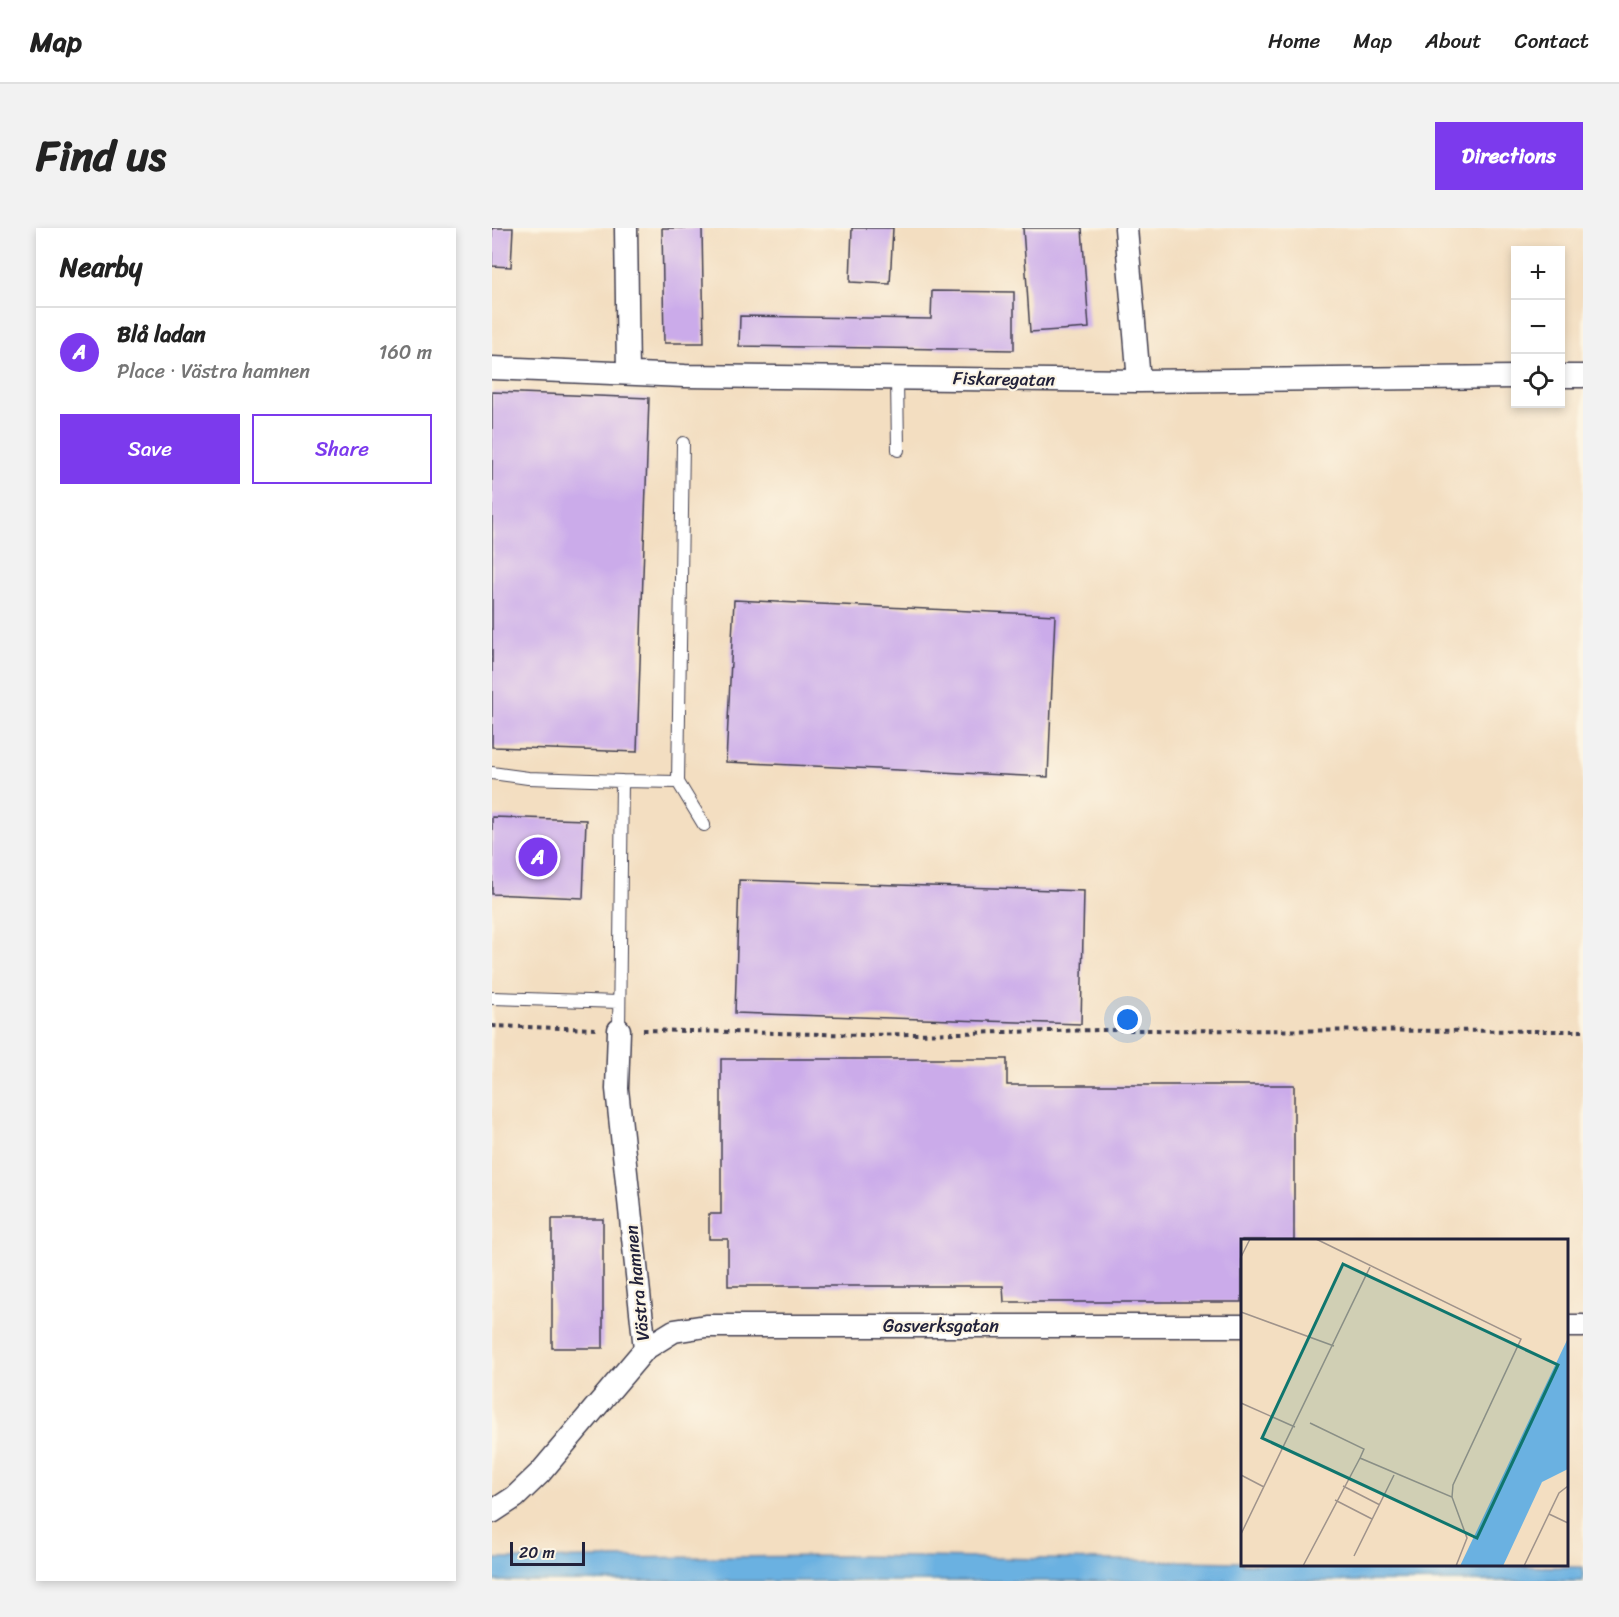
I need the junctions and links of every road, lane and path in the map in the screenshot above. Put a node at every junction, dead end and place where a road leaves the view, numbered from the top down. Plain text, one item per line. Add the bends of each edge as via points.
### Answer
1 (626, 228) edge
2 (1126, 228) edge
3 (492, 368) edge
4 (628, 374) junction
5 (1565, 376) edge
6 (1583, 376) edge
7 (1511, 377) edge
8 (897, 378) junction
9 (1139, 381) junction
10 (683, 443) dead end
11 (897, 450) dead end
12 (492, 773) edge
13 (622, 781) junction
14 (678, 782) junction
15 (704, 825) dead end
16 (492, 998) edge
17 (619, 1002) junction
18 (492, 1026) edge
19 (618, 1030) junction
20 (1583, 1031) edge
21 (1241, 1326) edge
22 (645, 1349) junction
23 (492, 1512) edge

1 - 4 street
2 - 9 street
3 - 4 street, Fiskaregatan
4 - 8 street, Fiskaregatan
5 - 6 street
7 - 9 street, Fiskaregatan
8 - 9 street, Fiskaregatan
8 - 11 lane
10 - 14 lane
12 - 13 lane
13 - 14 lane
13 - 17 lane
14 - 15 lane
16 - 17 lane
17 - 19 lane
18 - 19 path
19 - 20 path via 865,1035 1099,1030
19 - 22 street, Västra hamnen via 617,1089
21 - 22 street, Gasverksgatan via 706,1326 674,1330
22 - 23 street, Västra hamnen via 540,1473

